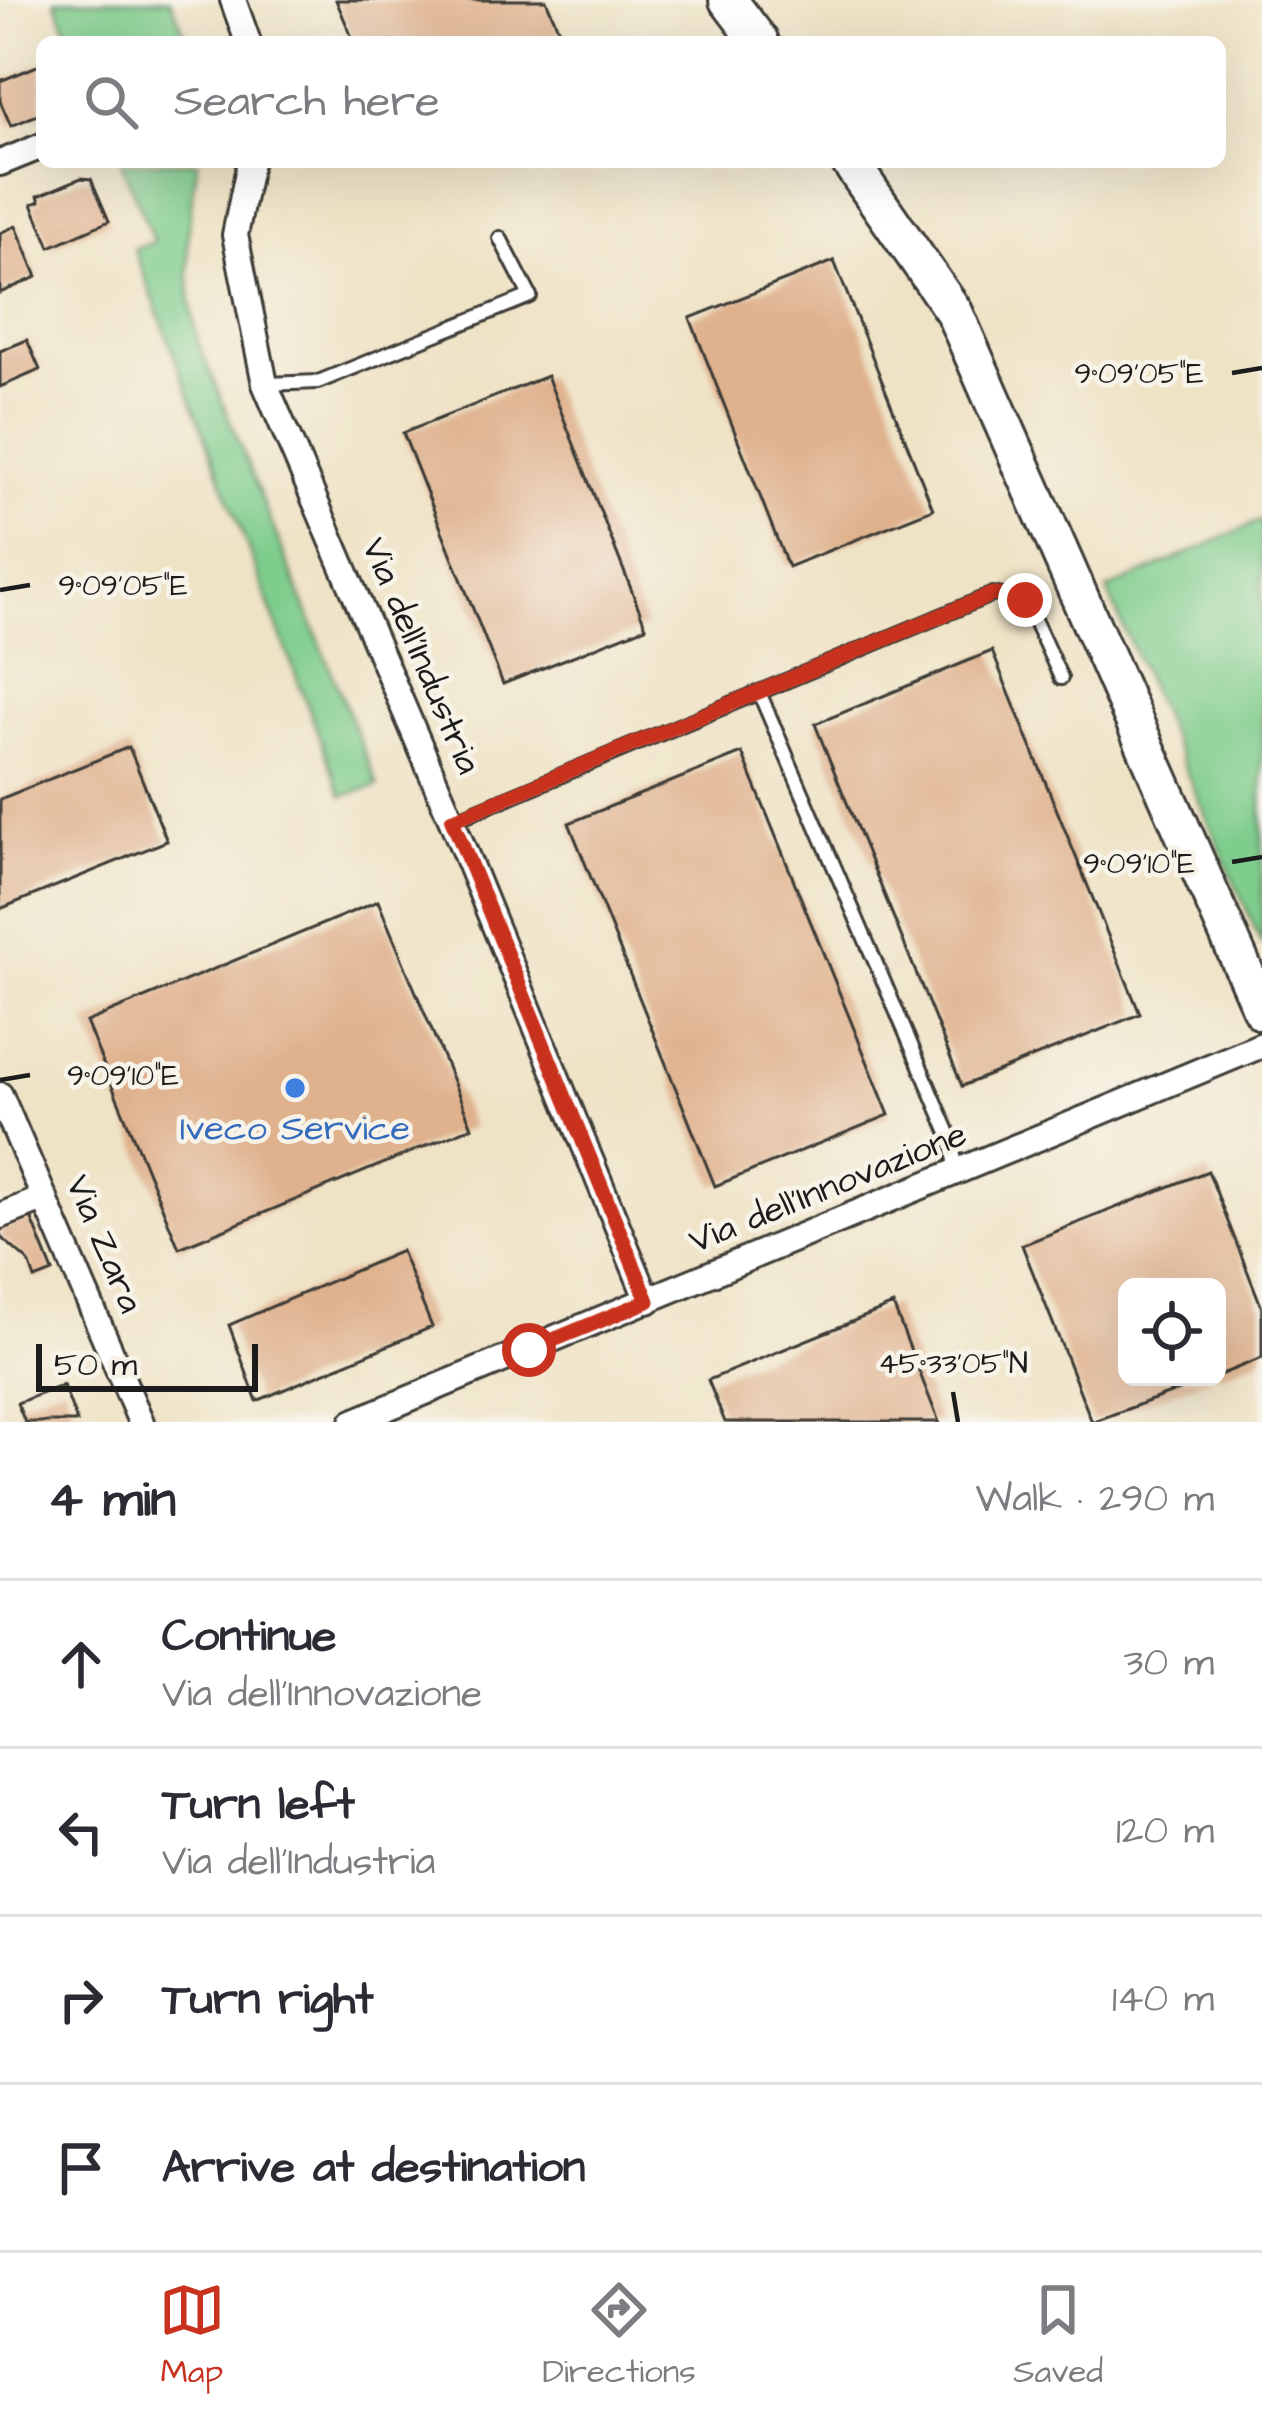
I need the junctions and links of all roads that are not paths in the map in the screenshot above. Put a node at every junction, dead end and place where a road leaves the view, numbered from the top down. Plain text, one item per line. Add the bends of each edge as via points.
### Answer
1 (233, 0) edge
2 (728, 0) edge
3 (246, 36) edge
4 (755, 36) edge
5 (36, 148) edge
6 (0, 163) edge
7 (249, 168) edge
8 (854, 168) edge
9 (500, 238) dead end
10 (266, 384) junction
11 (1060, 679) dead end
12 (759, 692) junction
13 (452, 820) junction
14 (1262, 1011) edge
15 (1262, 1045) edge
16 (0, 1095) edge
17 (957, 1174) junction
18 (45, 1198) junction
19 (0, 1216) edge
20 (648, 1301) junction
21 (141, 1422) edge
22 (353, 1422) edge

1 - 3 street
2 - 4 street
5 - 6 street
7 - 10 street, Via dell'Industria via 235,235
8 - 14 street via 954,312
9 - 10 lane via 530,296 318,382
10 - 13 street, Via dell'Industria
11 - 12 lane via 1025,600 993,594
12 - 13 lane
12 - 17 lane via 951,1138
13 - 20 street, Via dell'Industria
15 - 17 street, Via dell'Innovazione
16 - 18 street, Via Zara
17 - 20 street, Via dell'Innovazione
18 - 19 street
18 - 21 street, Via Zara
20 - 22 street, Via dell'Innovazione

